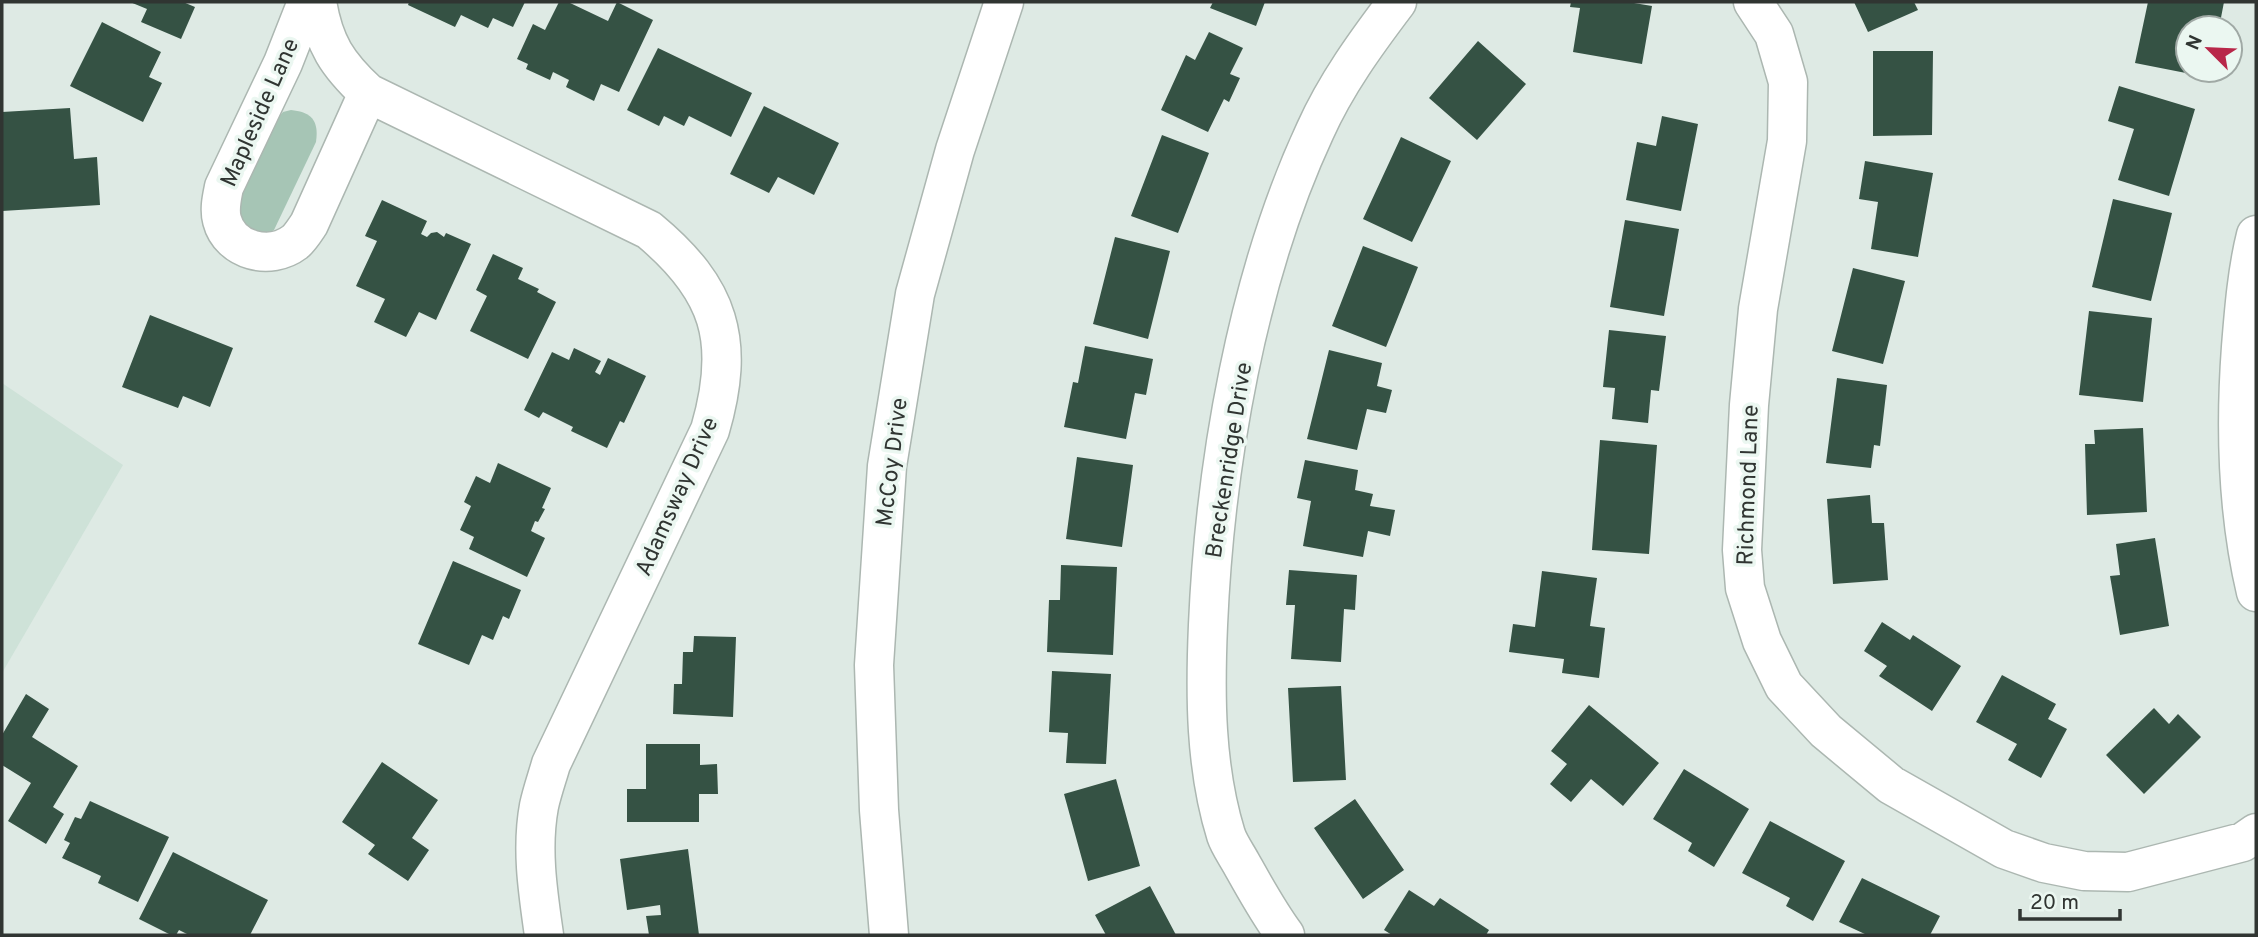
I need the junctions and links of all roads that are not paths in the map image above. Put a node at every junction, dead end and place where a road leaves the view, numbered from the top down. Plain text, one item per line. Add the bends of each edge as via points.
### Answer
1 (307, 2) edge
2 (317, 2) edge
3 (1004, 2) edge
4 (1397, 2) edge
5 (1753, 2) edge
6 (368, 93) junction
7 (2256, 235) edge
8 (2248, 471) edge
9 (2256, 592) edge
10 (2256, 833) edge
11 (544, 935) edge
12 (889, 935) edge
13 (1285, 935) edge

1 - 6 street, Mapleside Lane via 224,187 220,204 230,236 259,252 296,242 309,225
2 - 6 street, Adamsway Drive via 331,51
3 - 12 street, McCoy Drive via 955,150 915,294 887,466 874,665
4 - 13 street, Breckenridge Drive via 1354,59 1315,129 1293,183 1248,337 1228,430 1211,561 1205,697 1211,765 1227,837
5 - 10 street, Richmond Lane via 1774,34 1788,82 1787,141 1758,309 1742,550 1745,588 1762,641 1784,686 1826,731 1891,785 2004,849 2044,863 2084,871 2128,872 2243,842
6 - 11 street, Adamsway Drive via 649,230 696,278 721,333 723,366 710,430 551,764 539,806 536,848
7 - 8 street via 2238,386
8 - 9 street via 2243,528

